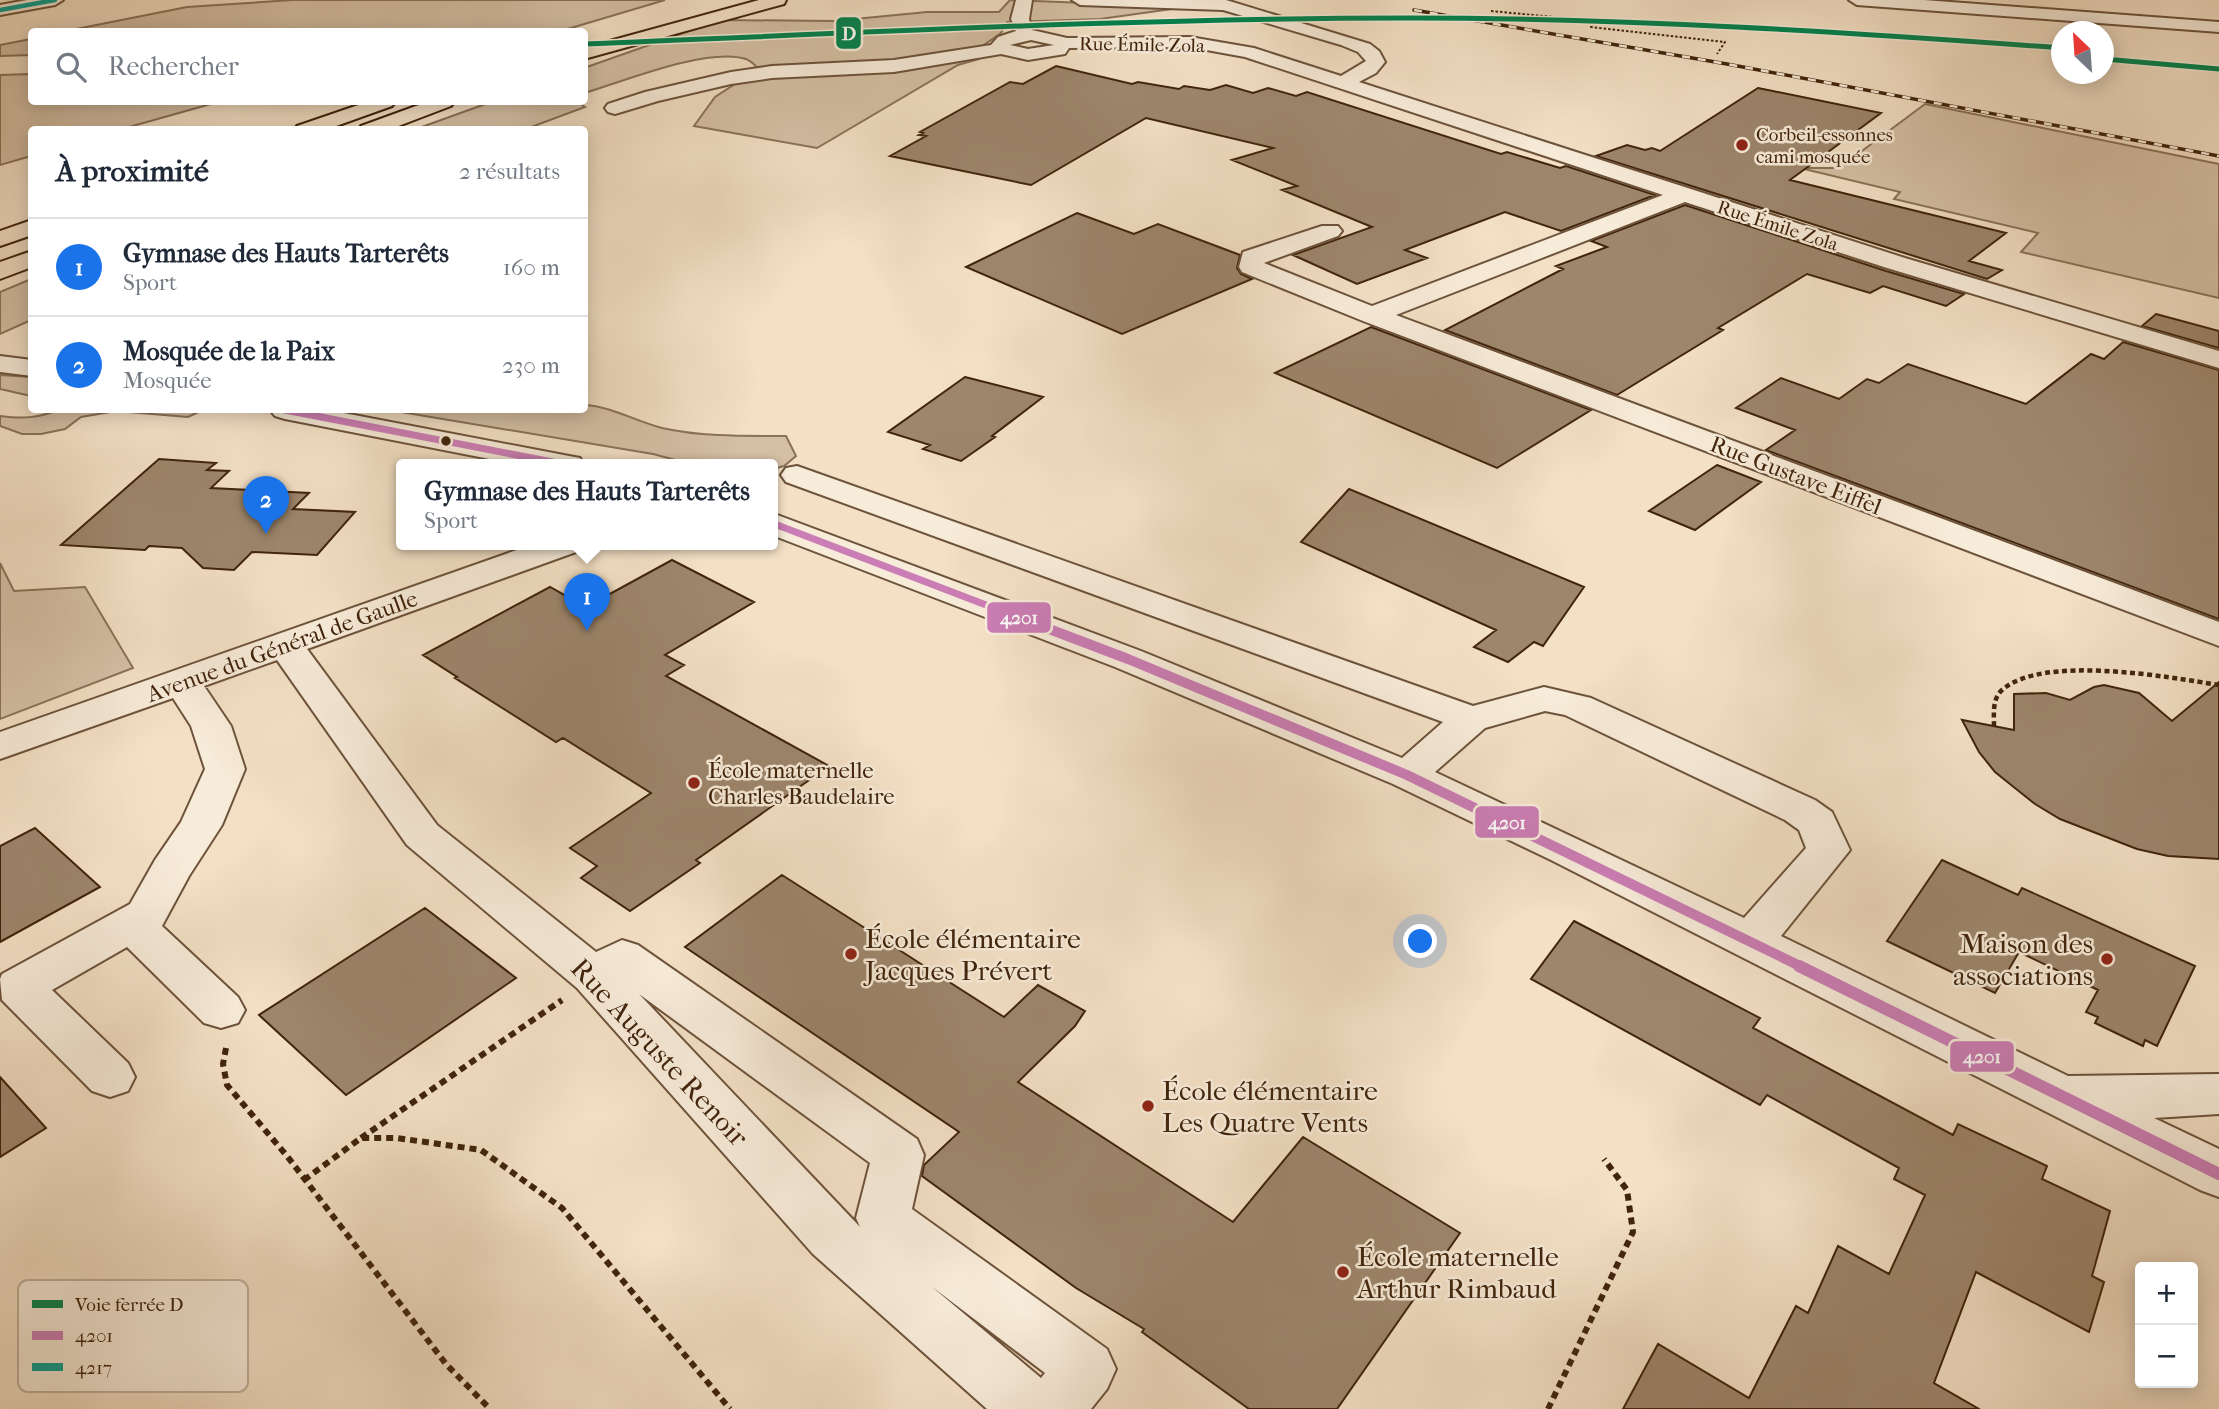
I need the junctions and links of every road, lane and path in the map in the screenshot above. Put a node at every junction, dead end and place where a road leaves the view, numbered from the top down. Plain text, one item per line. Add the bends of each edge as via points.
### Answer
1 (55, 0) edge
2 (747, 0) edge
3 (778, 0) edge
4 (1024, 0) edge
5 (1080, 0) edge
6 (1207, 0) edge
7 (1857, 0) edge
8 (2101, 0) edge
9 (1226, 5) junction
10 (0, 10) edge
11 (1491, 10) dead end
12 (2118, 19) junction
13 (2219, 27) edge
14 (1026, 36) junction
15 (1064, 43) junction
16 (1001, 49) junction
17 (588, 53) edge
18 (588, 53) edge
19 (1717, 54) dead end
20 (1340, 84) junction
21 (376, 105) edge
22 (436, 105) edge
23 (615, 108) dead end
24 (316, 126) edge
25 (379, 126) edge
26 (1685, 194) junction
27 (28, 228) edge
28 (1330, 231) dead end
29 (0, 239) edge
30 (28, 260) edge
31 (0, 271) edge
32 (1372, 315) junction
33 (2219, 360) edge
34 (0, 364) edge
35 (28, 368) edge
36 (300, 413) edge
37 (538, 459) edge
38 (797, 475) dead end
39 (778, 525) edge
40 (993, 544) junction
41 (550, 550) edge
42 (937, 586) junction
43 (1180, 613) junction
44 (2219, 635) edge
45 (284, 644) junction
46 (1128, 659) junction
47 (182, 682) junction
48 (2219, 685) edge
49 (1471, 719) junction
50 (1994, 726) dead end
51 (0, 746) edge
52 (1407, 775) junction
53 (131, 923) junction
54 (1750, 942) junction
55 (594, 976) junction
56 (221, 1010) joint
57 (110, 1077) dead end
58 (2056, 1094) junction
59 (2219, 1094) edge
60 (361, 1138) junction
61 (1604, 1159) dead end
62 (2219, 1174) edge
63 (304, 1180) junction
64 (490, 1409) edge
65 (730, 1409) edge
66 (1032, 1409) edge
67 (1054, 1409) edge
68 (1548, 1409) edge

1 - 10 street
2 - 17 highway
3 - 18 highway
4 - 14 street via 1020,19
5 - 9 street
6 - 9 street, Rue Émile Zola
7 - 12 street
8 - 12 street
9 - 20 street, Rue Émile Zola via 1348,41 1373,55 1376,62
11 - 19 path via 1596,22 1591,27 1604,29 1725,42
12 - 13 street
14 - 15 street
14 - 16 street via 1001,42
15 - 16 street via 1044,54
15 - 20 street, Rue Émile Zola via 1160,40 1219,45
16 - 23 street via 894,66 731,78
20 - 26 street, Rue Émile Zola
21 - 24 highway
22 - 25 highway
26 - 32 street
26 - 33 street, Rue Émile Zola
27 - 29 highway
28 - 32 street, Rue Gustave Eiffel via 1252,257 1251,267
30 - 31 highway
32 - 44 street, Rue Gustave Eiffel
34 - 35 street
36 - 37 street
38 - 40 street
39 - 42 street
40 - 42 street
40 - 43 street
41 - 45 street, Avenue du Général de Gaulle
42 - 46 street
43 - 46 street
43 - 49 street
45 - 47 street, Avenue du Général de Gaulle
45 - 55 street, Rue Auguste Renoir via 422,835
46 - 52 street
47 - 51 street, Avenue du Général de Gaulle
47 - 53 street via 211,726 225,769 201,825 146,915
48 - 50 path via 2106,671 2039,674 2001,691 1994,704
49 - 52 street
49 - 54 street via 1544,699 1577,706 1817,822 1828,850
52 - 54 street
53 - 56 street
53 - 57 street via 19,987
54 - 58 street
55 - 60 path
55 - 66 street, Rue Auguste Renoir via 832,1237
55 - 67 street via 622,957 898,1155 883,1218 1086,1369
56 - 63 path via 229,1030 223,1064 227,1085
58 - 59 street
58 - 62 street
60 - 63 path
60 - 65 path via 397,1138 481,1150 562,1208
61 - 68 path via 1627,1190 1633,1233
63 - 64 path via 446,1364

